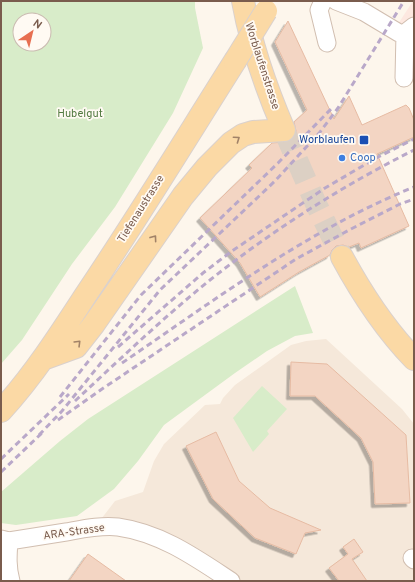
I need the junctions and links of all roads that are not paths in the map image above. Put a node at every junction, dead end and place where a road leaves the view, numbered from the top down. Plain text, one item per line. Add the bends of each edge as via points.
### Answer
1 (243, 1) edge
2 (323, 1) edge
3 (336, 1) edge
4 (269, 6) edge
5 (410, 30) edge
6 (327, 43) dead end
7 (404, 78) dead end
8 (342, 257) tunnel mouth
9 (43, 359) junction
10 (414, 359) edge
11 (1, 411) edge
12 (5, 540) edge
13 (11, 581) edge
14 (231, 581) edge

9 -> 1 main road, Worblaufenstrasse via 76,347 183,196 231,143 243,134 284,130 270,98
2 - 6 street via 319,10
3 - 5 street via 364,12 399,34
4 - 9 main road, Tiefenaustrasse, bridge via 100,275
5 - 7 street
8 - 10 main road via 379,318
9 - 11 main road, Tiefenaustrasse
12 - 13 street
12 - 14 street, ARA-Strasse via 96,527 117,527 167,542

